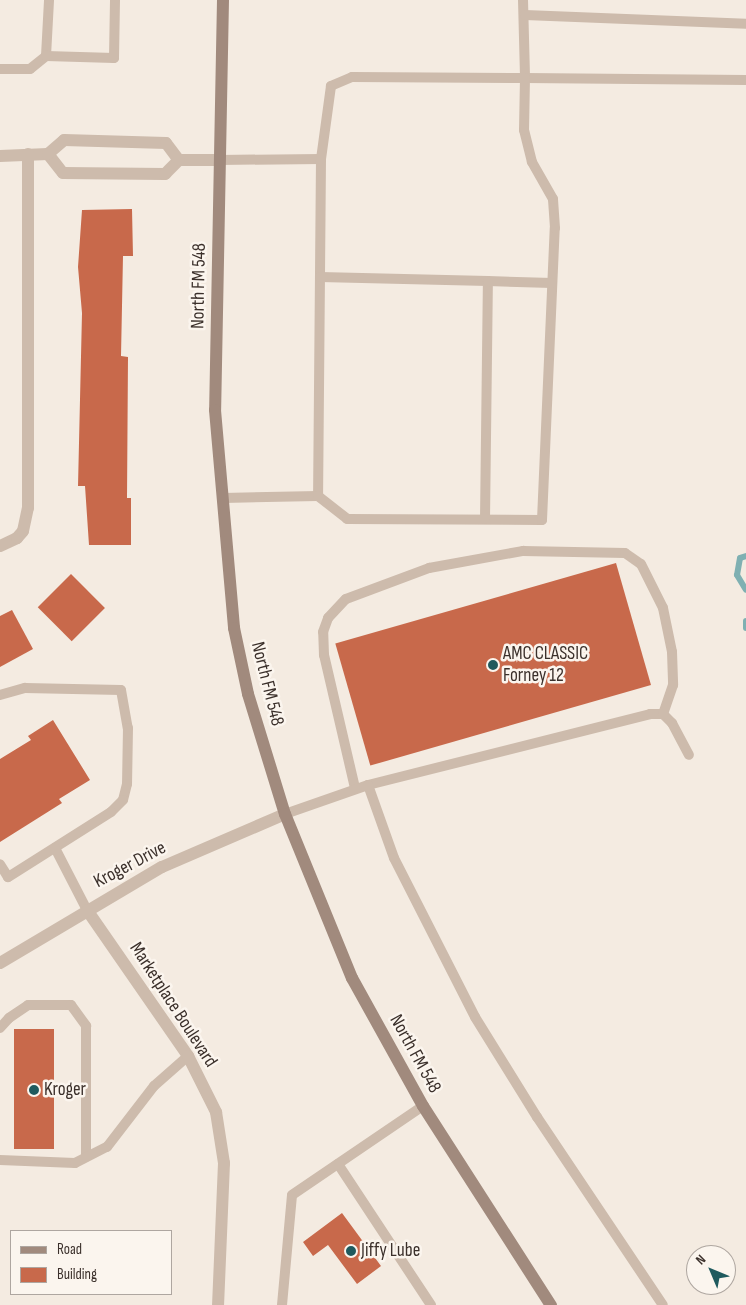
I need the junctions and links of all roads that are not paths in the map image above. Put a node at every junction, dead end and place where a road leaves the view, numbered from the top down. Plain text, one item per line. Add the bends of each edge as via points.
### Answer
1 (48, 0) edge
2 (115, 0) edge
3 (223, 0) edge
4 (523, 0) edge
5 (525, 15) junction
6 (746, 24) edge
7 (46, 56) junction
8 (0, 69) edge
9 (525, 78) junction
10 (746, 80) edge
11 (28, 154) junction
12 (48, 154) junction
13 (0, 156) edge
14 (321, 159) junction
15 (178, 160) junction
16 (219, 160) junction
17 (320, 277) junction
18 (488, 281) junction
19 (552, 282) junction
20 (318, 496) junction
21 (223, 498) junction
22 (485, 519) junction
23 (0, 546) edge
24 (0, 695) edge
25 (662, 714) junction
26 (689, 754) dead end
27 (368, 785) junction
28 (355, 788) junction
29 (285, 814) junction
30 (55, 848) junction
31 (0, 864) edge
32 (4, 880) edge
33 (87, 910) junction
34 (0, 963) edge
35 (0, 1028) edge
36 (188, 1056) junction
37 (423, 1106) junction
38 (86, 1157) junction
39 (0, 1160) edge
40 (338, 1164) junction
41 (218, 1305) edge
42 (282, 1305) edge
43 (431, 1305) edge
44 (552, 1305) edge
45 (663, 1305) edge

1 - 7 lane
2 - 7 lane via 114,58
3 - 16 main road, North FM 548
4 - 5 lane
5 - 6 lane
5 - 9 lane
7 - 8 lane via 30,69
9 - 10 lane
9 - 14 lane via 352,77 331,86
9 - 19 lane via 524,130 532,162 553,199
11 - 12 street
11 - 13 street
11 - 23 street via 28,508 23,531 17,538
12 - 15 street via 64,140 166,143
12 - 15 street via 63,173 166,174
14 - 16 lane
14 - 17 lane
15 - 16 street
16 - 21 main road, North FM 548 via 216,410
17 - 18 lane
17 - 20 lane
18 - 19 lane
18 - 22 lane
19 - 22 lane via 542,520
20 - 21 lane
20 - 22 lane via 347,519
21 - 29 main road, North FM 548 via 234,628 248,694
24 - 30 lane via 25,688 121,690 128,728 127,784 123,800 111,812
25 - 26 lane via 672,723
25 - 27 lane via 650,714
25 - 28 lane via 673,685 672,652 663,608 641,564 624,553 523,551 429,568 346,599 328,618 323,632 324,654
27 - 28 lane
27 - 45 lane via 394,858 475,1018
28 - 29 lane
29 - 33 street, Kroger Drive via 162,867
29 - 37 main road, North FM 548 via 352,978
30 - 32 lane
30 - 33 lane
31 - 32 lane
33 - 34 street, Kroger Drive
33 - 36 street, Marketplace Boulevard
35 - 38 lane via 28,1005 71,1004 86,1026
36 - 38 lane via 154,1086 107,1147
36 - 41 street, Marketplace Boulevard via 216,1112 224,1163
37 - 40 lane
37 - 44 main road, North FM 548
38 - 39 lane via 75,1163
40 - 42 lane via 292,1195
40 - 43 lane

